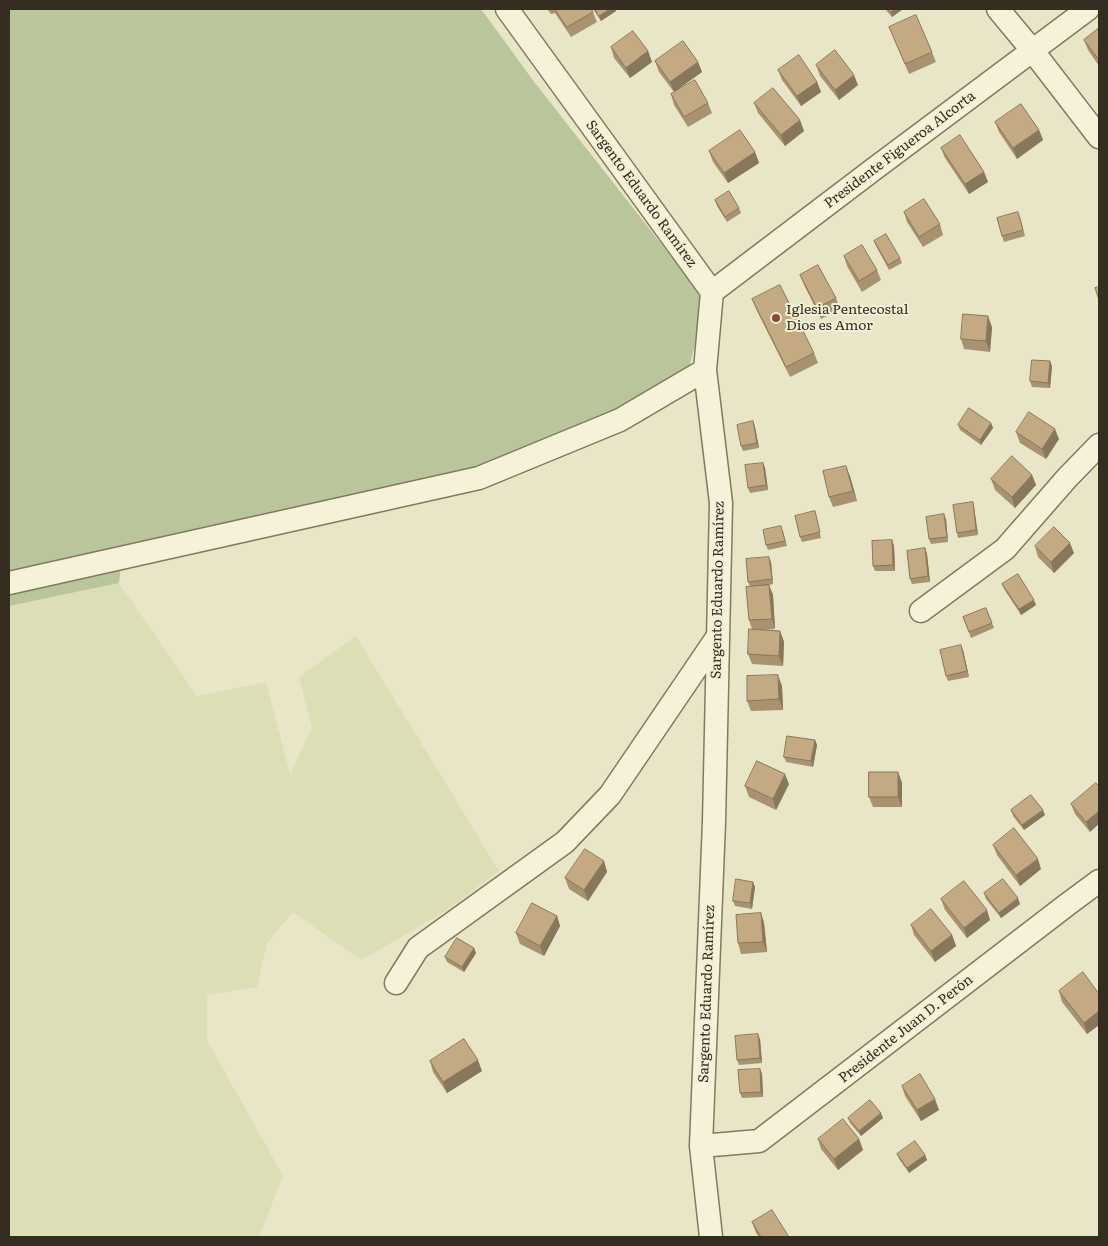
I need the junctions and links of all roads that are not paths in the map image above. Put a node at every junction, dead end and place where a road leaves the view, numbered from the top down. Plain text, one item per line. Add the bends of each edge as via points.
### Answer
1 (507, 9) edge
2 (998, 9) edge
3 (1088, 9) edge
4 (1032, 50) junction
5 (1099, 137) edge
6 (712, 292) junction
7 (705, 370) junction
8 (1099, 445) edge
9 (9, 583) edge
10 (921, 611) dead end
11 (718, 636) junction
12 (1099, 881) edge
13 (396, 983) dead end
14 (701, 1146) junction
15 (711, 1237) edge

1 - 6 street, Sargento Eduardo Ramírez
2 - 4 street
3 - 4 street, Presidente Figueroa Alcorta
4 - 5 street
4 - 6 street, Presidente Figueroa Alcorta
6 - 7 street, Sargento Eduardo Ramírez
7 - 9 street via 620,420 479,478
7 - 11 street, Sargento Eduardo Ramírez via 721,503
8 - 10 street via 1004,549
11 - 13 street via 610,794 565,842 418,948
11 - 14 street, Sargento Eduardo Ramírez
12 - 14 street, Presidente Juan D. Perón via 759,1142
14 - 15 street, Sargento Eduardo Ramírez

